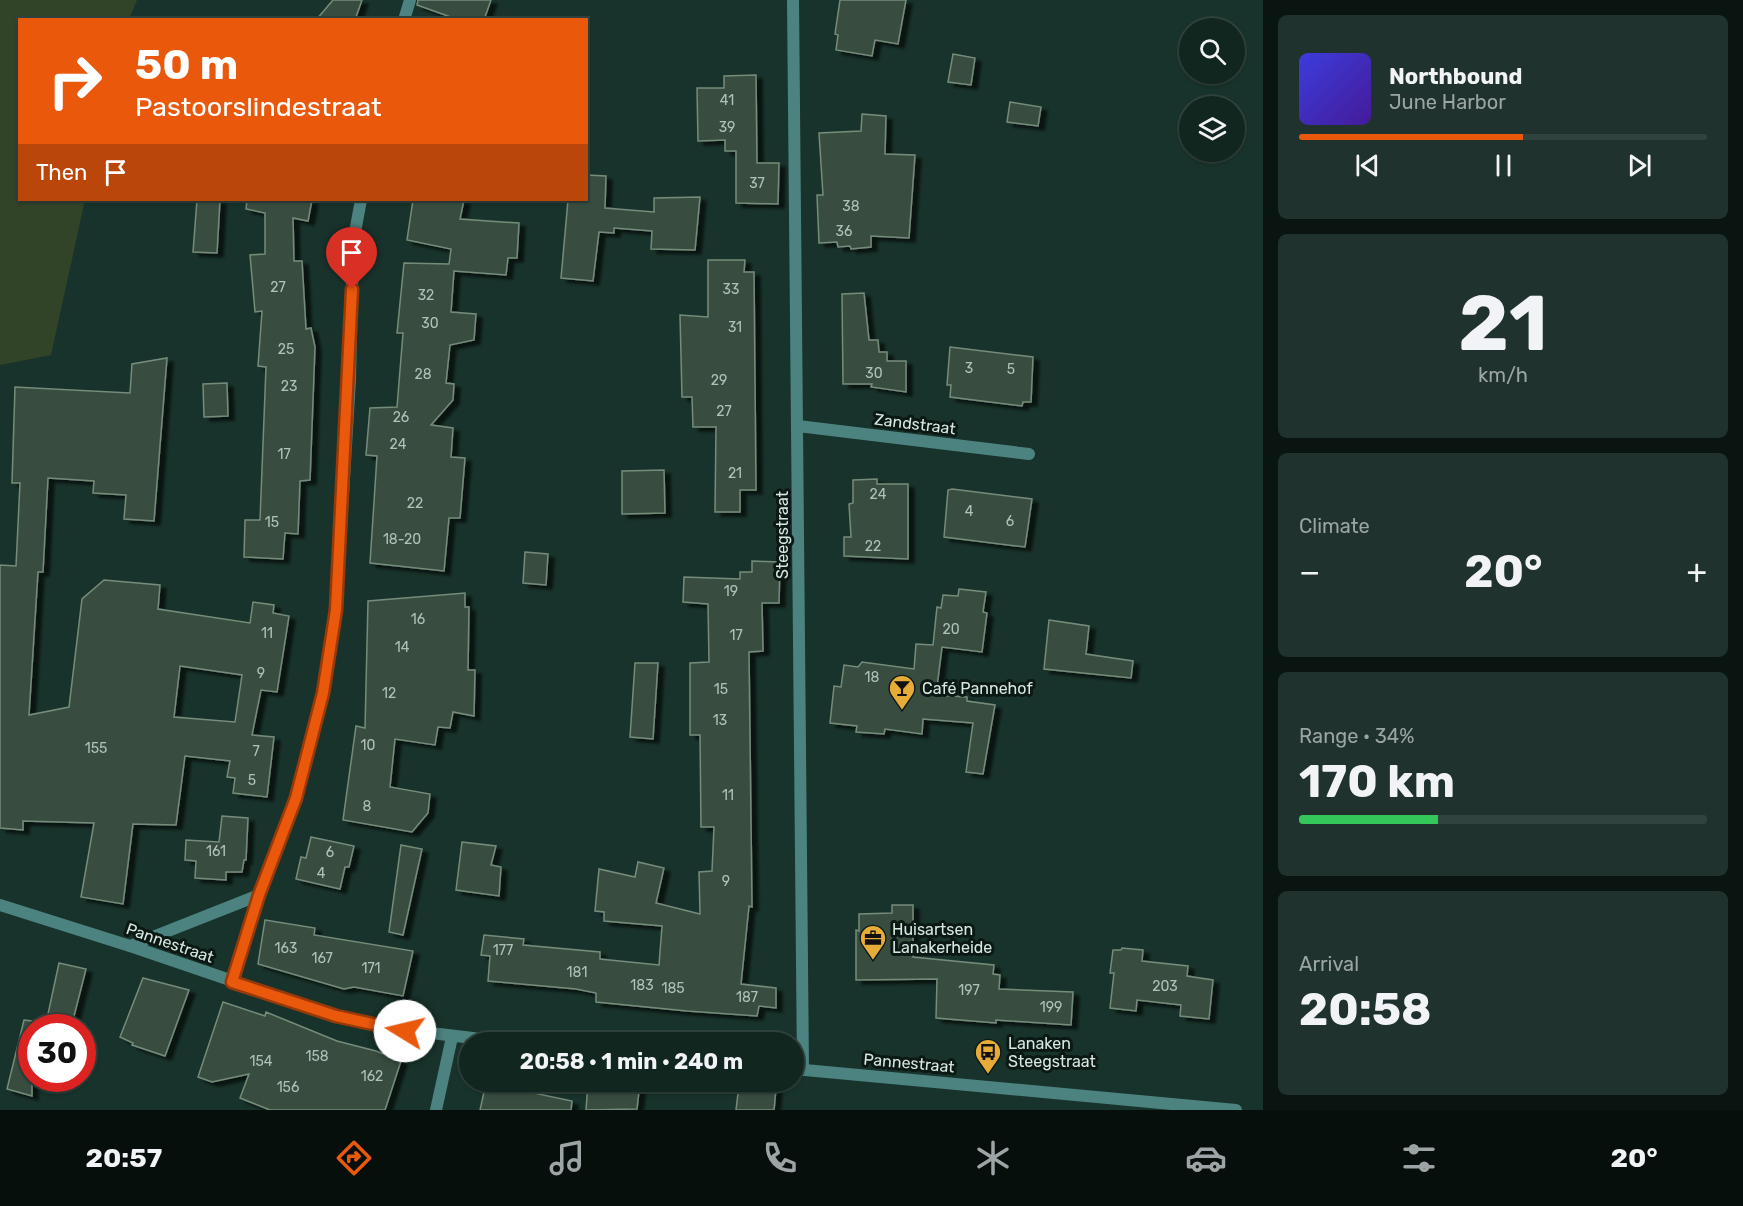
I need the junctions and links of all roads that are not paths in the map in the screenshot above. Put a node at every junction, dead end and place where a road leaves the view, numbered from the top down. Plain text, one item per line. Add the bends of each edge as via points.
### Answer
1 (410, 0) edge
2 (793, 0) edge
3 (405, 18) edge
4 (361, 201) edge
5 (798, 426) junction
6 (1029, 454) dead end
7 (259, 895) junction
8 (0, 905) edge
9 (130, 946) junction
10 (232, 982) junction
11 (798, 1032) edge
12 (452, 1037) junction
13 (459, 1038) edge
14 (804, 1071) edge
15 (436, 1110) edge
16 (1236, 1110) edge

1 - 3 street
2 - 5 street, Steegstraat
4 - 7 street via 353,243 350,380 336,610 323,693 296,798
5 - 6 street, Zandstraat
5 - 11 street, Steegstraat
7 - 9 street
7 - 10 street
8 - 9 street, Pannestraat
9 - 10 street, Pannestraat
10 - 12 street, Pannestraat via 336,1016
12 - 13 street, Pannestraat
12 - 15 street
14 - 16 street, Pannestraat

